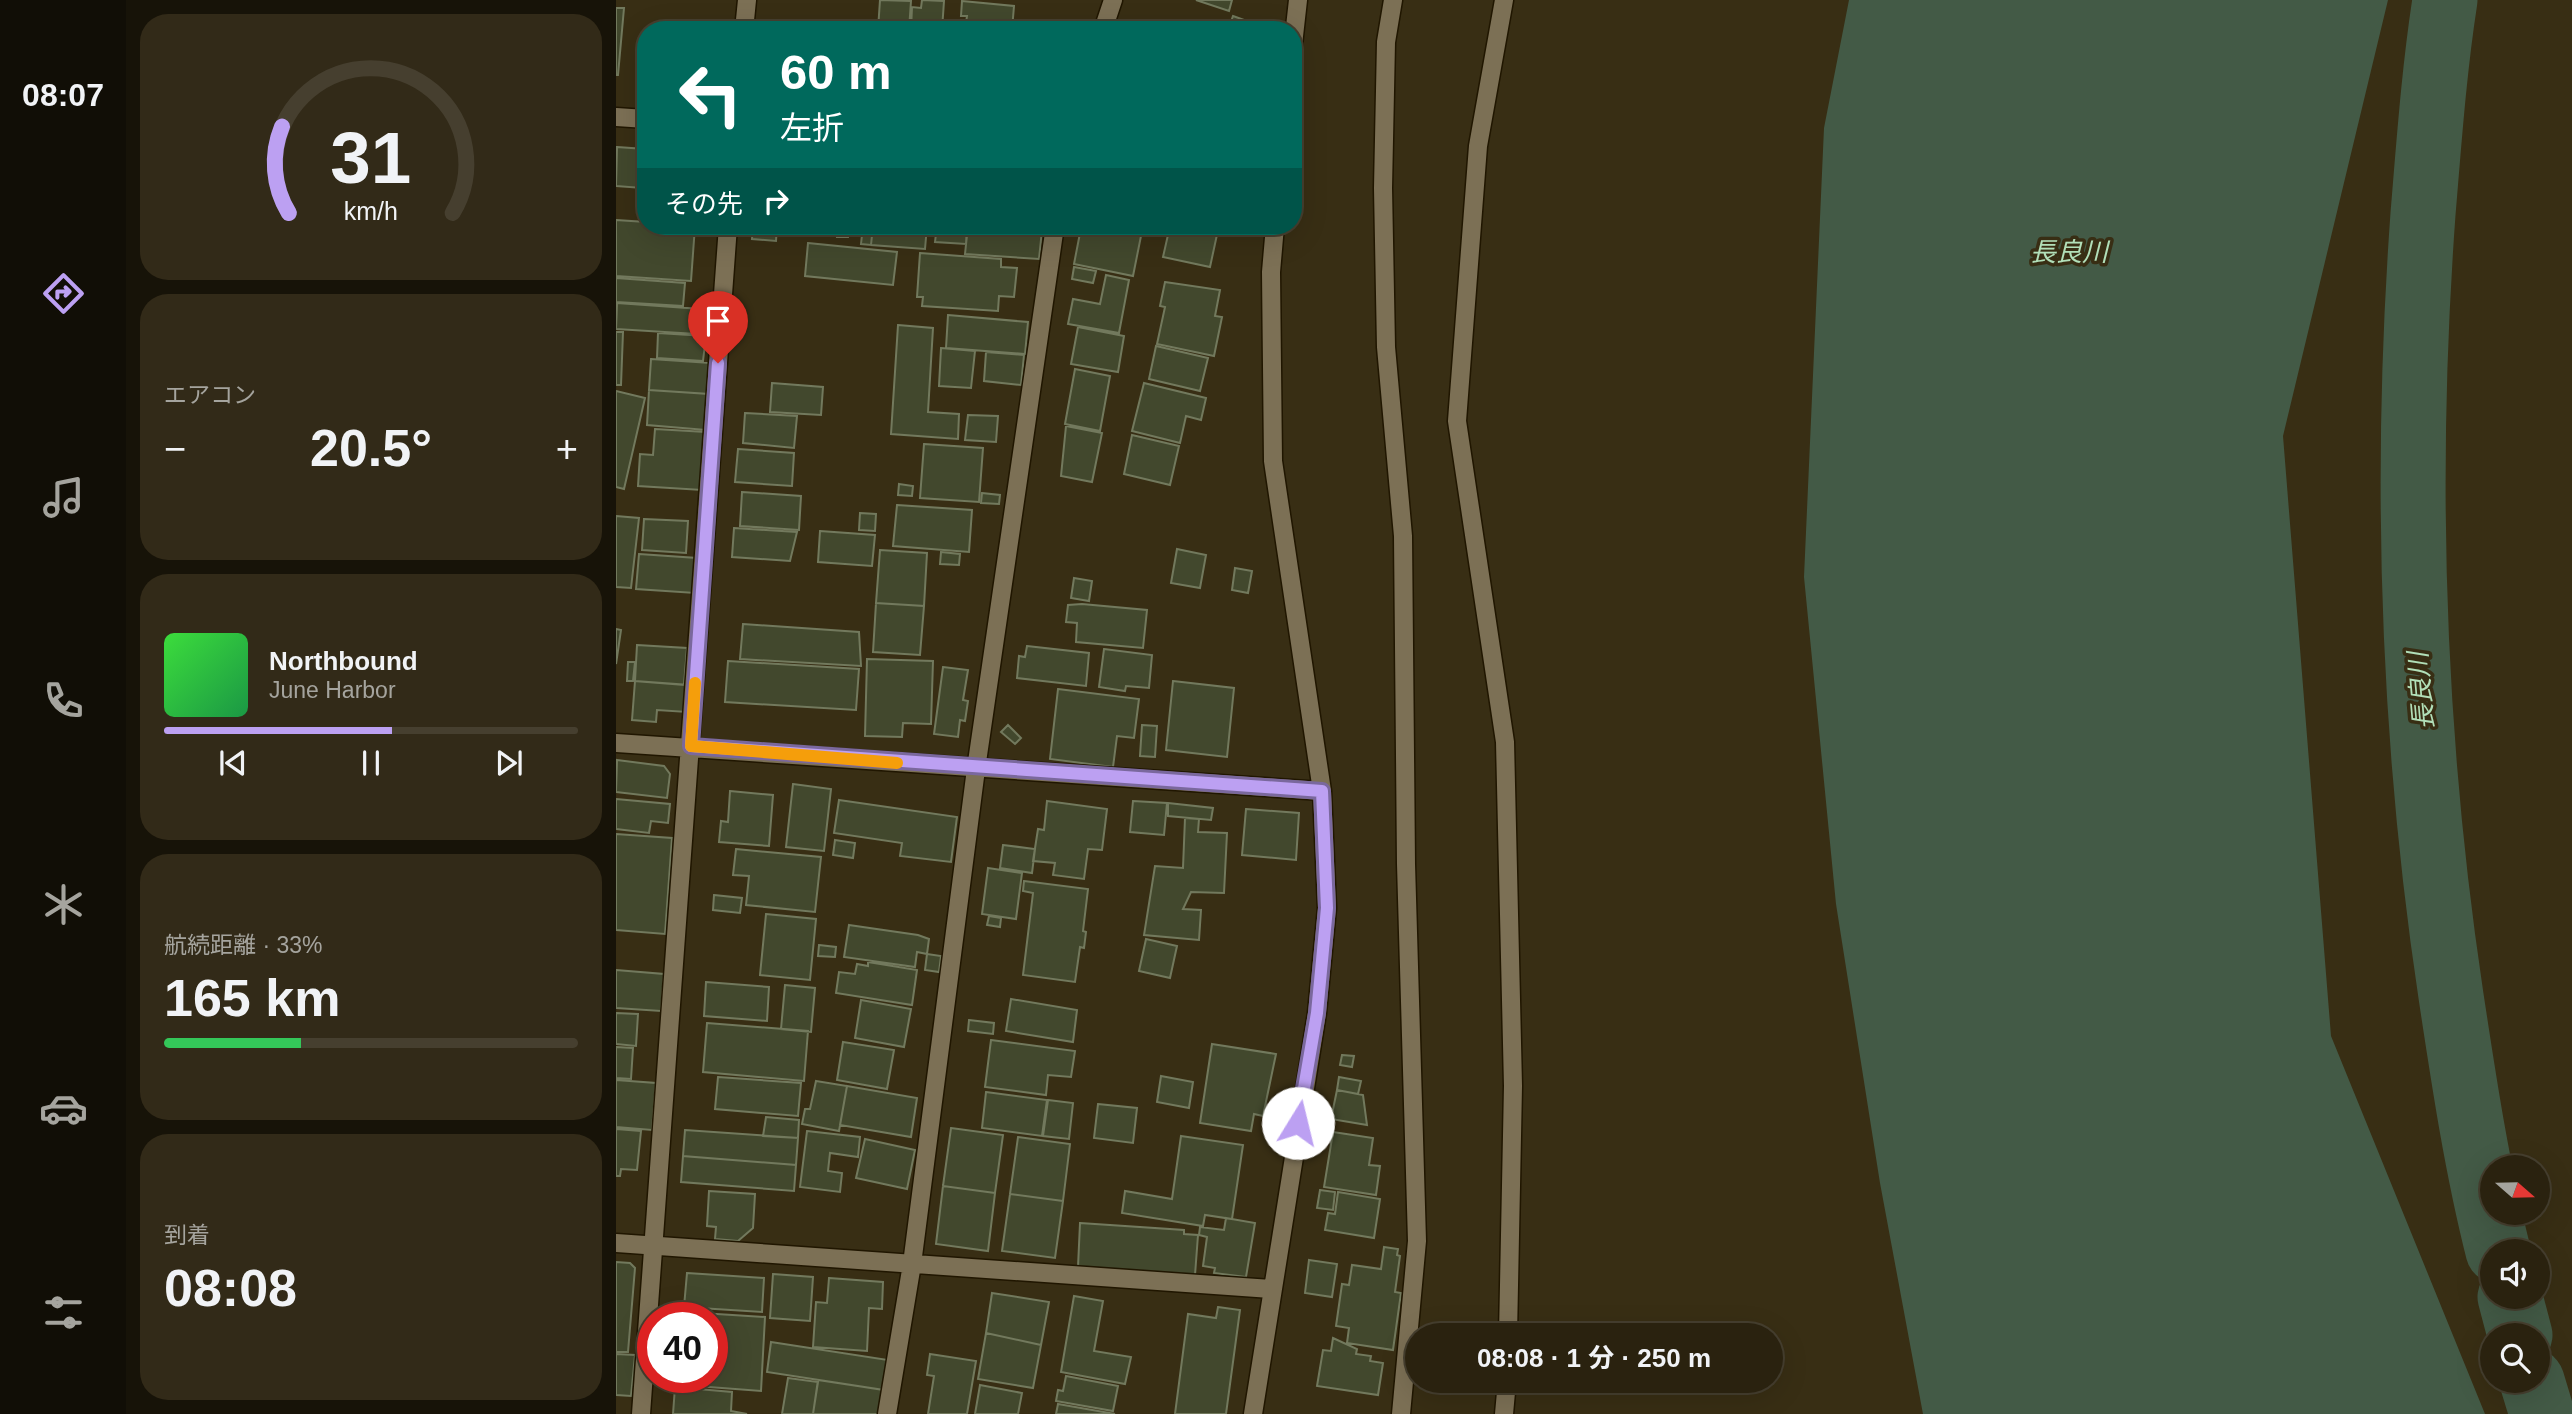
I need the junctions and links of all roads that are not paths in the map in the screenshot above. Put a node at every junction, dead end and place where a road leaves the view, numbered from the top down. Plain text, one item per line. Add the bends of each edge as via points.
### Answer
1 (747, 0) edge
2 (1112, 0) edge
3 (1298, 0) edge
4 (1393, 0) edge
5 (1504, 0) edge
6 (745, 21) edge
7 (1106, 21) edge
8 (1296, 21) edge
9 (616, 117) edge
10 (637, 118) edge
11 (727, 235) edge
12 (1054, 235) edge
13 (1274, 235) edge
14 (616, 743) edge
15 (691, 746) junction
16 (976, 769) junction
17 (1322, 791) junction
18 (616, 1243) edge
19 (655, 1246) junction
20 (912, 1264) junction
21 (1271, 1289) junction
22 (1507, 1323) edge
23 (1506, 1393) edge
24 (641, 1414) edge
25 (887, 1414) edge
26 (1253, 1414) edge
27 (1401, 1414) edge
28 (1504, 1414) edge

1 - 6 street
2 - 7 street
3 - 8 street
4 - 27 street via 1385,42 1386,347 1403,536 1406,864 1417,1241
5 - 22 street via 1478,146 1457,421 1504,742 1513,1086
9 - 10 street
11 - 15 street
12 - 16 street
13 - 17 street via 1273,461
14 - 15 street
15 - 16 street
15 - 19 street
16 - 17 street
16 - 20 street
17 - 21 street via 1327,908 1321,973
18 - 19 street
19 - 20 street
19 - 24 street
20 - 21 street
20 - 25 street
21 - 26 street
23 - 28 street

